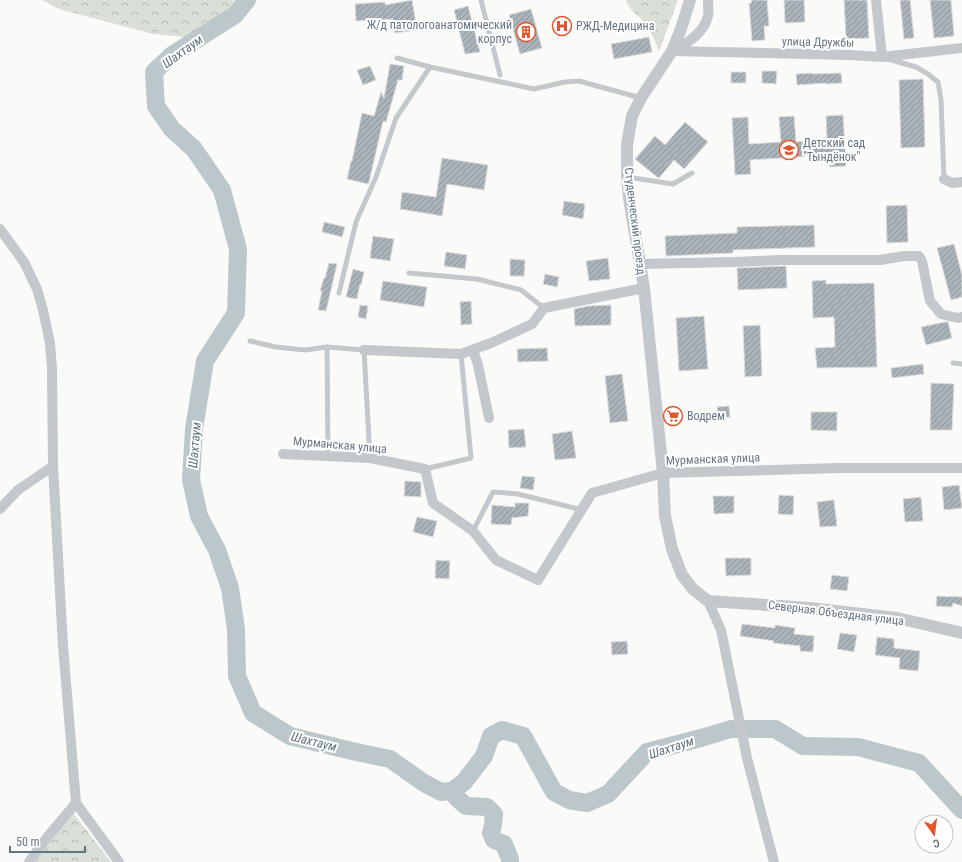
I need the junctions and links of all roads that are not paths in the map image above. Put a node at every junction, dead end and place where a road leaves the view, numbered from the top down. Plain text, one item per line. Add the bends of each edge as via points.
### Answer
1 (481, 0) edge
2 (690, 0) edge
3 (708, 0) edge
4 (876, 0) edge
5 (962, 48) edge
6 (672, 51) junction
7 (882, 57) junction
8 (397, 58) dead end
9 (430, 67) junction
10 (500, 75) dead end
11 (641, 98) junction
12 (692, 173) dead end
13 (627, 177) junction
14 (944, 179) joint
15 (962, 182) edge
16 (0, 229) edge
17 (640, 264) junction
18 (409, 273) dead end
19 (644, 288) junction
20 (339, 293) dead end
21 (544, 308) junction
22 (962, 317) edge
23 (250, 341) dead end
24 (327, 348) junction
25 (364, 350) junction
26 (473, 350) junction
27 (461, 354) junction
28 (953, 364) dead end
29 (962, 364) edge
30 (489, 418) dead end
31 (283, 454) dead end
32 (328, 456) junction
33 (370, 458) junction
34 (53, 466) junction
35 (962, 468) edge
36 (425, 469) junction
37 (663, 473) junction
38 (0, 510) edge
39 (582, 510) junction
40 (473, 531) junction
41 (708, 600) junction
42 (962, 633) edge
43 (76, 803) junction
44 (29, 862) edge
45 (119, 862) edge
46 (774, 862) edge

1 - 10 lane
2 - 6 street, Студенческий проезд
3 - 6 street via 708,15 704,26 687,43
4 - 7 street
5 - 7 street, улица Дружбы
6 - 7 street, улица Дружбы
6 - 11 street, Студенческий проезд
7 - 14 lane via 916,67 938,82
8 - 9 lane
9 - 11 lane via 534,89 579,81
9 - 20 lane via 396,118 376,177 356,222
11 - 13 street, Студенческий проезд via 632,116 629,130
12 - 13 lane via 672,184
13 - 17 street, Студенческий проезд
14 - 15 street via 952,183
16 - 34 street via 24,262 37,289 43,310 52,368
17 - 19 street, Студенческий проезд
17 - 22 street via 880,260 919,256 930,301 941,314
18 - 21 lane via 477,279 521,290
19 - 21 street, Студенческий проезд
19 - 37 street, Студенческий проезд
21 - 26 street via 532,324
23 - 24 lane via 305,350
24 - 25 lane
24 - 32 lane
25 - 27 street
25 - 33 lane
26 - 27 street
26 - 30 street
27 - 36 lane via 471,458
28 - 29 lane
31 - 32 street, Мурманская улица
32 - 33 street, Мурманская улица
33 - 36 street, Мурманская улица
34 - 38 street via 18,490
34 - 43 street via 63,646
35 - 37 street, Мурманская улица via 840,468
36 - 40 street, Мурманская улица via 433,503
37 - 39 street, Мурманская улица via 592,494
37 - 41 street, Студенческий проезд via 665,516 672,549 682,575 693,590
39 - 40 lane via 518,494 493,492
39 - 40 street, Мурманская улица via 538,580 496,560
41 - 42 street, Северная Объездная улица via 897,618
41 - 46 street via 721,630 747,758
43 - 44 street
43 - 45 street

